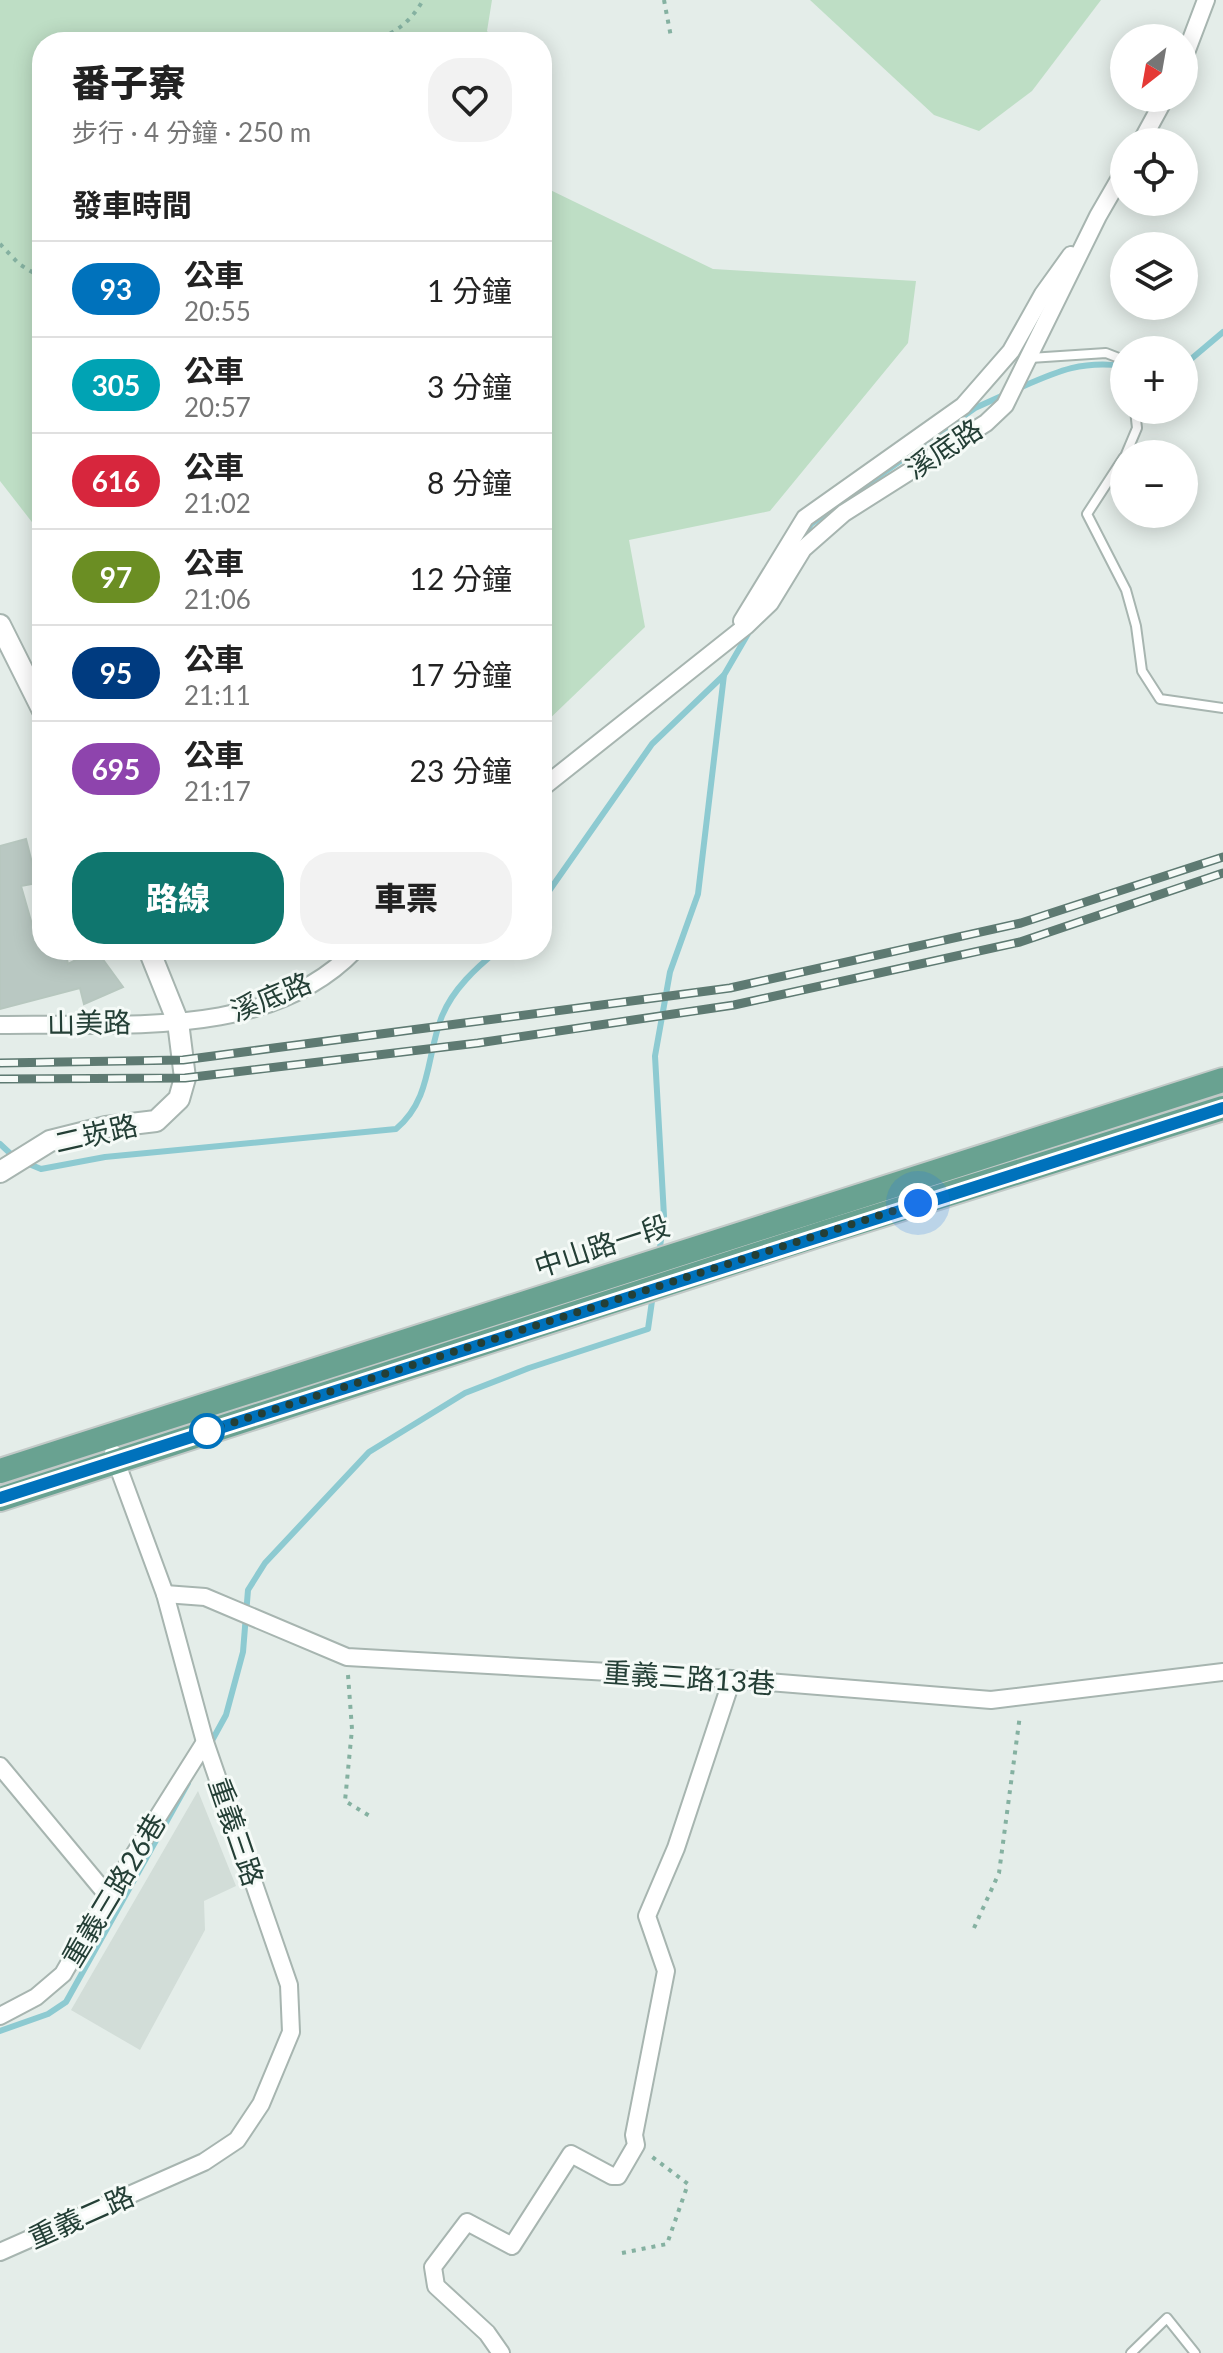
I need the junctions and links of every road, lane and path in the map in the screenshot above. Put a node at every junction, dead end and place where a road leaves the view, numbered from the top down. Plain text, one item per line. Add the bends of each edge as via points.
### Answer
1 (423, 0) edge
2 (664, 0) edge
3 (1206, 0) edge
4 (1197, 24) edge
5 (395, 32) edge
6 (671, 37) dead end
7 (1110, 195) edge
8 (1098, 216) junction
9 (0, 244) edge
10 (32, 272) edge
11 (1110, 355) edge
12 (1027, 365) junction
13 (1110, 478) edge
14 (0, 625) edge
15 (740, 631) junction
16 (32, 689) edge
17 (1223, 708) edge
18 (552, 780) edge
19 (153, 960) edge
20 (346, 960) edge
21 (178, 1022) junction
22 (0, 1025) edge
23 (1223, 1080) edge
24 (1223, 1108) edge
25 (0, 1172) edge
26 (107, 1436) junction
27 (115, 1460) junction
28 (0, 1471) edge
29 (0, 1499) edge
30 (165, 1594) junction
31 (347, 1657) junction
32 (1223, 1672) edge
33 (732, 1679) junction
34 (1023, 1696) junction
35 (205, 1742) junction
36 (0, 1766) edge
37 (373, 1818) dead end
38 (108, 1896) junction
39 (974, 1928) dead end
40 (0, 2016) edge
41 (636, 2145) junction
42 (161, 2181) joint
43 (0, 2252) edge
44 (622, 2253) dead end
45 (501, 2353) edge
46 (1131, 2353) edge
47 (1195, 2353) edge

1 - 5 path via 412,19
2 - 6 path
3 - 4 street
7 - 8 street, 溪底路
8 - 12 street, 溪底路
8 - 15 street, 溪底路 via 1011,351 963,406 805,518
9 - 10 path
11 - 12 lane
12 - 15 street, 溪底路 via 1005,405 986,423 844,513 803,549 770,603
13 - 17 lane via 1087,514 1126,590 1142,671 1160,699
14 - 16 street
15 - 18 street, 溪底路
19 - 21 street, 二崁路
20 - 21 street, 溪底路 via 288,995 227,1017
21 - 22 street, 山美路
21 - 25 street, 二崁路 via 185,1078 179,1099 156,1121 50,1141
23 - 26 main road, 中山路一段
24 - 27 main road, 中山路一段
26 - 27 street, 重義三路
26 - 28 main road, 中山路一段
27 - 29 main road, 中山路一段
27 - 30 street, 重義三路
30 - 31 street, 重義三路13巷 via 205,1597
30 - 35 street, 重義三路
31 - 33 street, 重義三路13巷
31 - 37 path via 352,1729 345,1801
32 - 34 street, 重義三路13巷
33 - 34 street, 重義三路13巷 via 991,1700
33 - 41 street via 676,1848 647,1916 666,1971
34 - 39 path via 999,1873
35 - 38 street, 重義三路26巷
35 - 42 street, 重義三路 via 289,1985 291,2032 261,2104 237,2140
36 - 38 street
38 - 40 street, 重義三路26巷 via 63,1974 36,1997
41 - 44 path via 688,2184 667,2244
41 - 45 street via 618,2176 571,2154 512,2246 467,2222 433,2267 436,2286
42 - 43 street, 重義二路
46 - 47 lane via 1167,2318

